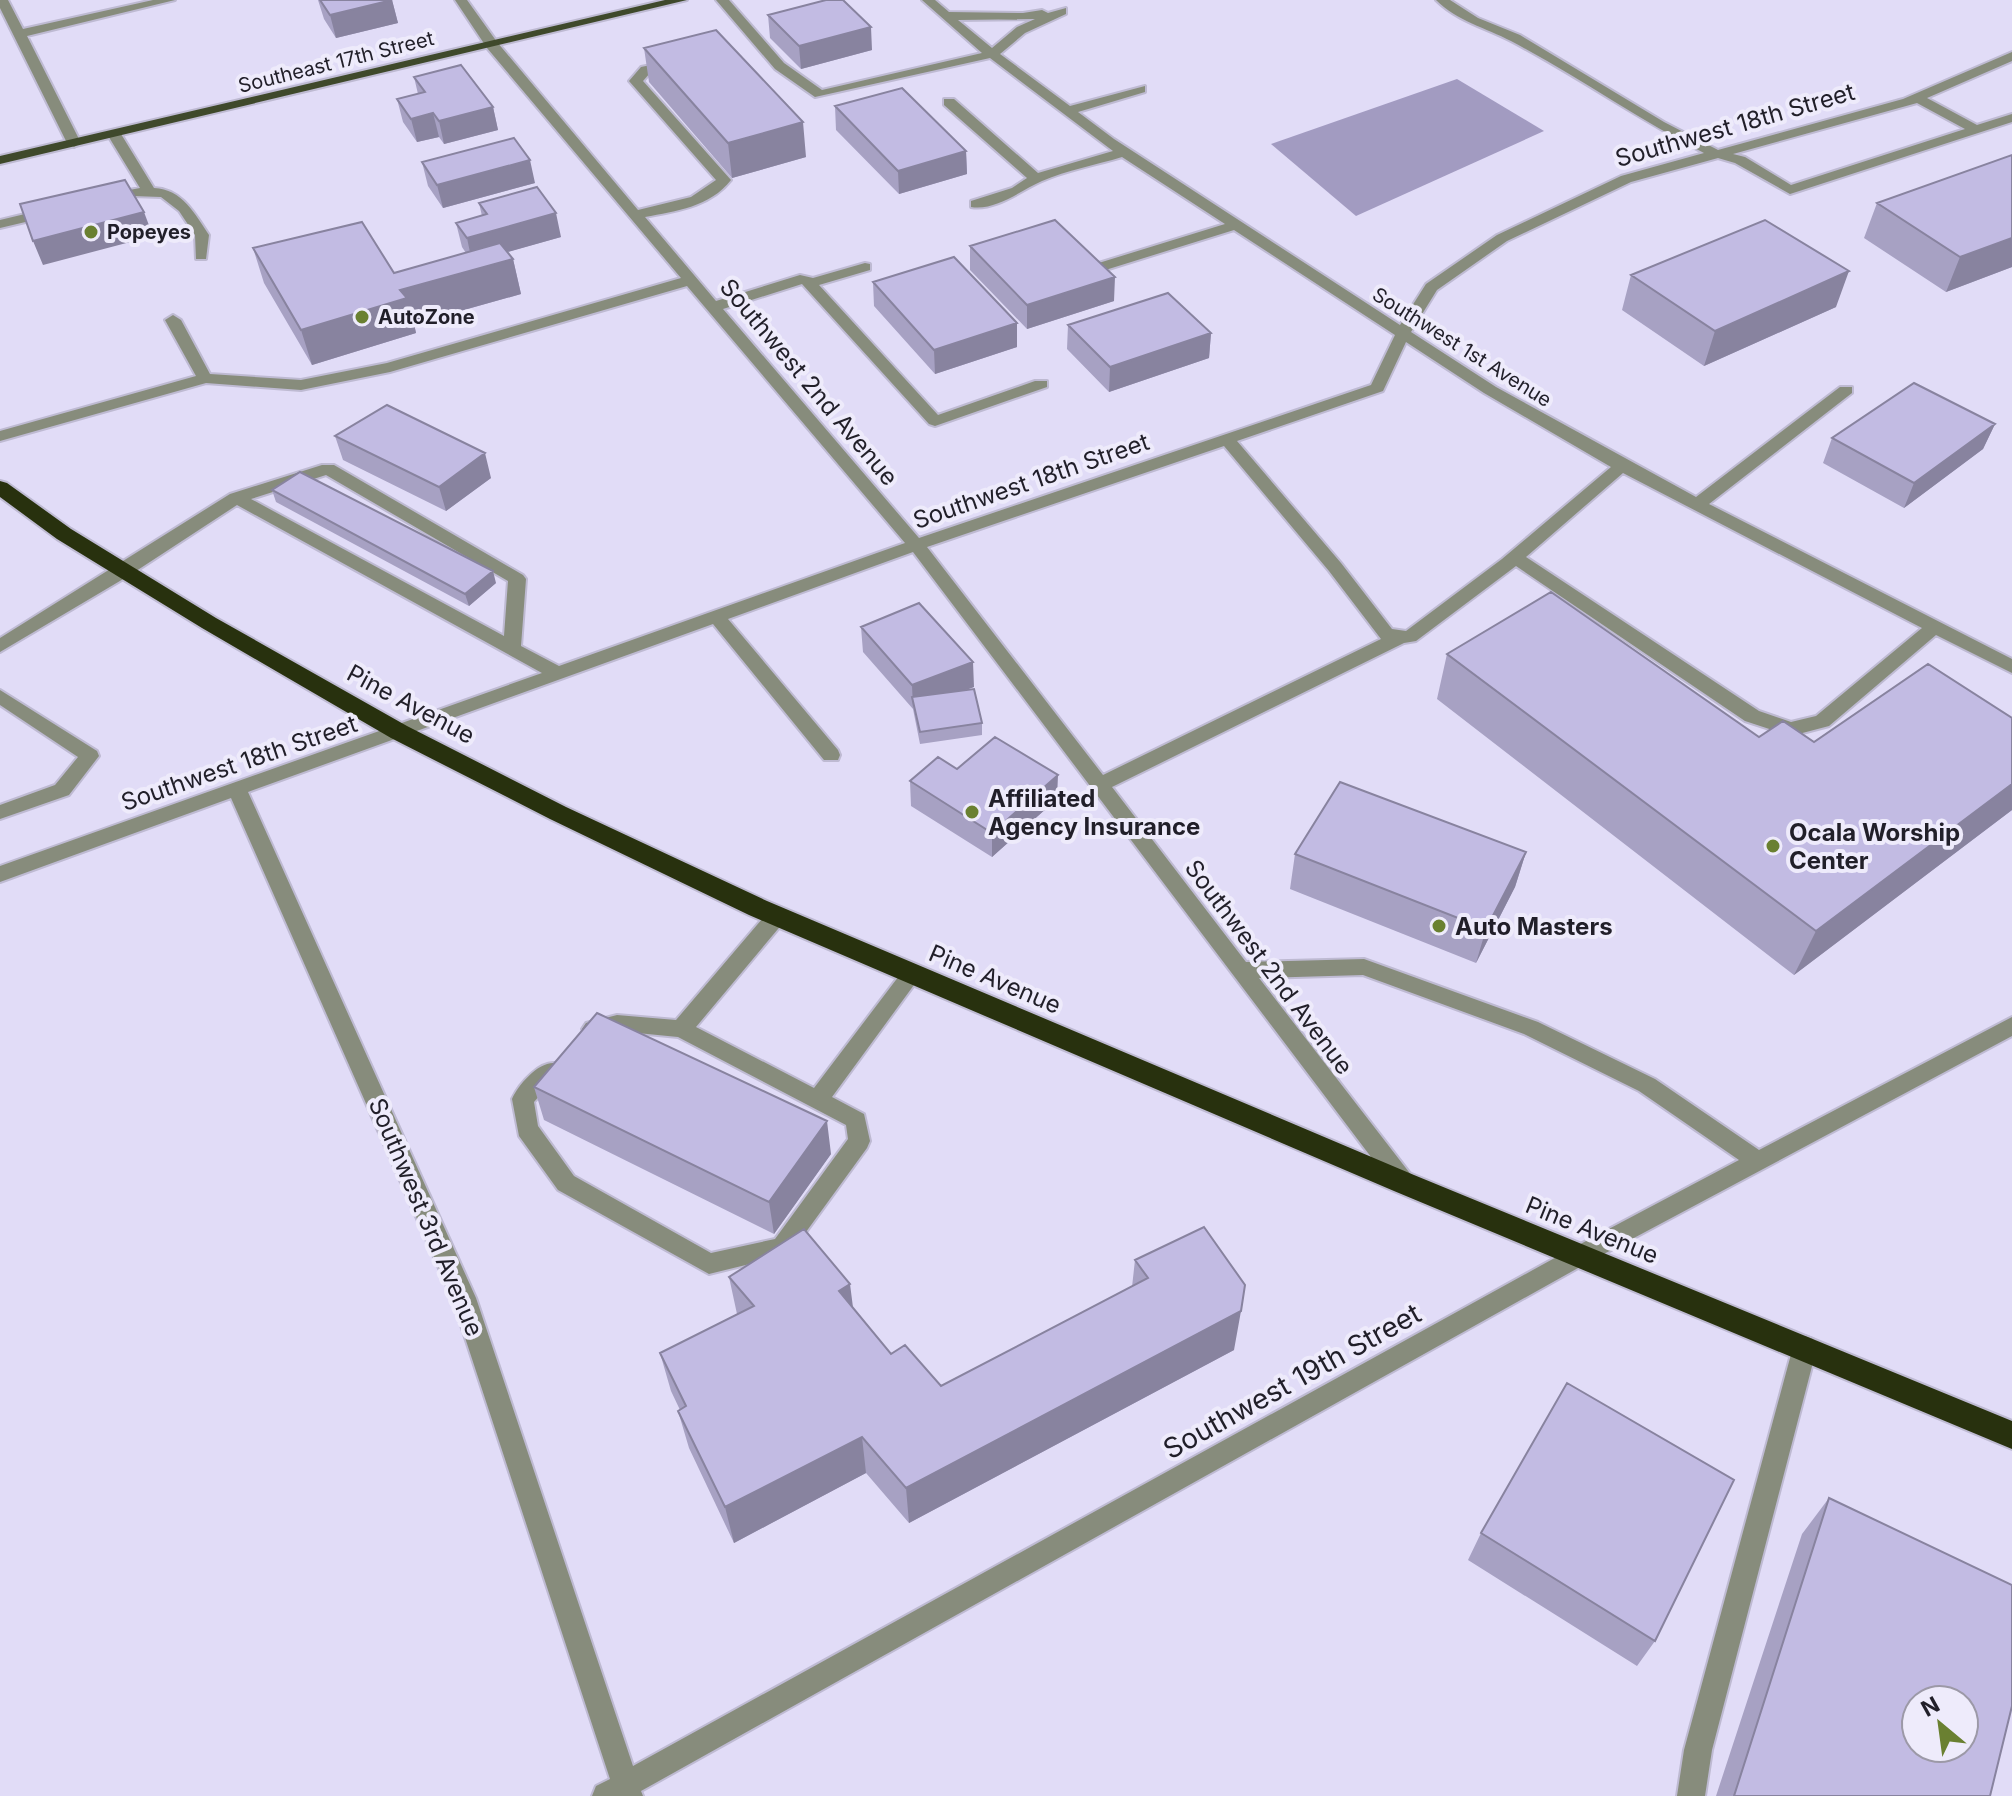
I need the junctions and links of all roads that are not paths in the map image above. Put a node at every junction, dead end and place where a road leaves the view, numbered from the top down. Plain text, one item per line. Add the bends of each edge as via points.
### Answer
1 (2, 0) edge
2 (169, 0) edge
3 (461, 0) edge
4 (681, 0) edge
5 (722, 0) edge
6 (928, 0) edge
7 (1050, 0) edge
8 (1442, 0) edge
9 (1062, 11) junction
10 (946, 16) junction
11 (19, 34) junction
12 (492, 45) junction
13 (992, 54) junction
14 (2012, 56) edge
15 (690, 59) edge
16 (1140, 89) dead end
17 (1917, 98) junction
18 (949, 102) dead end
19 (1067, 111) junction
20 (2012, 118) edge
21 (1977, 130) junction
22 (114, 134) junction
23 (74, 143) junction
24 (1124, 152) junction
25 (1714, 153) junction
26 (0, 160) edge
27 (1036, 178) junction
28 (150, 193) junction
29 (89, 203) edge
30 (976, 204) dead end
31 (59, 210) edge
32 (635, 215) junction
33 (0, 224) edge
34 (1235, 225) junction
35 (201, 256) dead end
36 (865, 267) dead end
37 (1094, 269) edge
38 (691, 280) junction
39 (810, 283) junction
40 (713, 307) junction
41 (173, 320) dead end
42 (1402, 335) junction
43 (205, 378) junction
44 (1041, 384) dead end
45 (1846, 390) dead end
46 (0, 436) edge
47 (1227, 439) junction
48 (1622, 466) junction
49 (0, 487) edge
50 (236, 498) junction
51 (1697, 505) junction
52 (916, 545) junction
53 (1515, 557) junction
54 (124, 571) junction
55 (717, 617) junction
56 (1934, 627) junction
57 (1402, 636) junction
58 (0, 646) edge
59 (512, 648) junction
60 (2012, 667) edge
61 (559, 674) junction
62 (0, 696) edge
63 (399, 732) junction
64 (831, 755) dead end
65 (1100, 785) junction
66 (236, 788) junction
67 (0, 812) edge
68 (0, 874) edge
69 (776, 917) junction
70 (1241, 970) junction
71 (912, 974) junction
72 (2012, 1026) edge
73 (681, 1029) junction
74 (816, 1101) junction
75 (1758, 1161) junction
76 (1404, 1183) junction
77 (1579, 1256) junction
78 (1805, 1347) junction
79 (2012, 1435) edge
80 (620, 1793) edge
81 (1691, 1796) edge

1 - 11 street
2 - 11 street
3 - 12 street, Southwest 2nd Avenue
4 - 12 main road, Southeast 17th Street
5 - 13 street via 752,44 805,88 820,94
6 - 10 street, Southwest 1st Avenue
7 - 9 street
8 - 25 street
9 - 10 street via 1023,17
9 - 13 street via 1021,30
10 - 13 street, Southwest 1st Avenue
11 - 23 street
12 - 22 main road, Southeast 17th Street
12 - 32 street, Southwest 2nd Avenue
13 - 19 street, Southwest 1st Avenue
14 - 17 street, Southwest 18th Street
15 - 32 street via 648,69 636,81 724,180 703,198
16 - 19 street
17 - 21 street
17 - 25 street, Southwest 18th Street
18 - 27 street
19 - 24 street, Southwest 1st Avenue
20 - 21 street
21 - 25 street via 1790,190 1740,160
22 - 23 main road, Southeast 17th Street
22 - 28 street
23 - 26 main road, Southeast 17th Street
24 - 27 street
24 - 34 street, Southwest 1st Avenue
25 - 42 street, Southwest 18th Street via 1626,179 1502,238 1431,287
27 - 30 street via 1017,191
28 - 29 street
28 - 35 street via 165,193 184,208 202,235
31 - 33 street
32 - 38 street, Southwest 2nd Avenue
34 - 37 street
34 - 42 street, Southwest 1st Avenue
36 - 39 street
38 - 40 street, Southwest 2nd Avenue
38 - 43 street via 390,367 301,385
39 - 40 street via 805,278
39 - 44 street via 935,421
40 - 52 street, Southwest 2nd Avenue
41 - 43 street
42 - 47 street, Southwest 18th Street via 1377,388
42 - 48 street, Southwest 1st Avenue
43 - 46 street
45 - 51 street
47 - 52 street, Southwest 18th Street
47 - 57 street via 1387,635
48 - 51 street, Southwest 1st Avenue
48 - 53 street
49 - 54 highway, Pine Avenue
50 - 54 street
50 - 59 street
50 - 59 street via 328,469 517,579
51 - 56 street, Southwest 1st Avenue
52 - 55 street, Southwest 18th Street
52 - 65 street, Southwest 2nd Avenue
53 - 56 street via 1752,716 1791,729 1822,721
53 - 57 street via 1410,637
54 - 58 street
54 - 63 highway, Pine Avenue
55 - 61 street, Southwest 18th Street
55 - 64 street
56 - 60 street, Southwest 1st Avenue
57 - 65 street
59 - 61 street
61 - 63 street, Southwest 18th Street
62 - 67 street via 90,756 62,790
63 - 66 street, Southwest 18th Street
63 - 69 highway, Pine Avenue
65 - 70 street, Southwest 2nd Avenue
66 - 68 street, Southwest 18th Street
66 - 80 street, Southwest 3rd Avenue via 464,1298
69 - 71 highway, Pine Avenue
69 - 73 street
70 - 75 street via 1364,967 1517,1023 1647,1085
70 - 76 street, Southwest 2nd Avenue
71 - 74 street
71 - 76 highway, Pine Avenue
72 - 75 street, Southwest 19th Street
73 - 74 street
73 - 74 street via 617,1023 587,1030 523,1099 527,1129 566,1183 709,1264 782,1247 859,1141 856,1120
75 - 77 street, Southwest 19th Street
76 - 77 highway, Pine Avenue
77 - 78 highway, Pine Avenue
77 - 80 street, Southwest 19th Street
78 - 79 highway, Pine Avenue
78 - 81 street via 1698,1750

